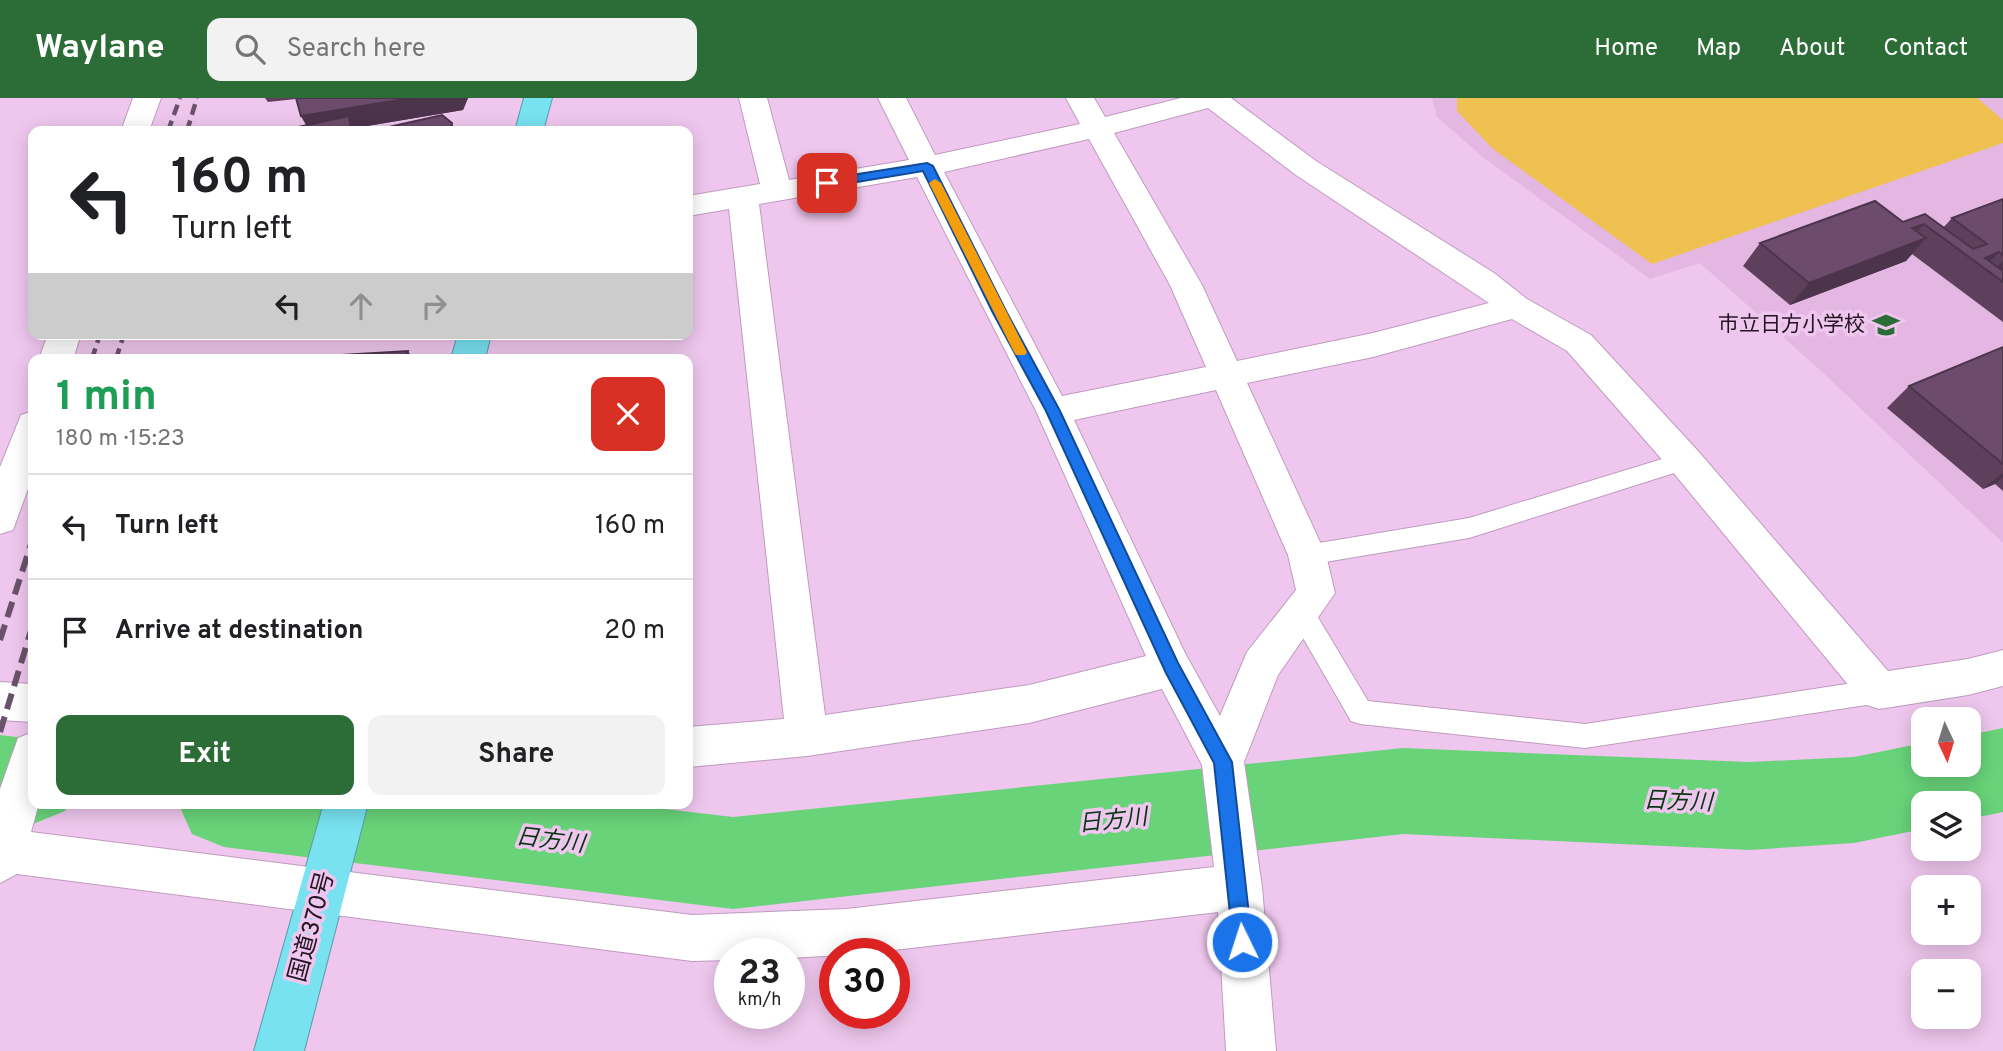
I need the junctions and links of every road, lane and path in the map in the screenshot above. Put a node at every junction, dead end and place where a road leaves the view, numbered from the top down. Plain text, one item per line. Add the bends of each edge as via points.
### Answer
1 (147, 98) edge
2 (538, 98) edge
3 (753, 98) edge
4 (892, 98) edge
5 (1080, 98) edge
6 (1213, 98) edge
7 (137, 126) edge
8 (530, 126) edge
9 (1100, 130) junction
10 (927, 166) junction
11 (760, 194) junction
12 (693, 205) edge
13 (1516, 307) junction
14 (1228, 376) junction
15 (1053, 411) junction
16 (28, 438) edge
17 (1685, 461) junction
18 (2, 508) edge
19 (1307, 555) junction
20 (1301, 612) junction
21 (1172, 668) junction
22 (2003, 668) edge
23 (1879, 691) junction
24 (0, 701) edge
25 (28, 703) edge
26 (807, 737) junction
27 (693, 747) edge
28 (1223, 762) junction
29 (28, 768) edge
30 (344, 809) edge
31 (5, 842) edge
32 (328, 873) junction
33 (1238, 887) junction
34 (279, 1051) edge
35 (1251, 1051) edge

1 - 7 street
2 - 8 highway
3 - 11 street
4 - 10 street
5 - 9 street
6 - 9 street
6 - 13 street via 1306,168
9 - 10 street
9 - 14 street via 1186,285
10 - 11 street
10 - 15 street
11 - 12 street
11 - 26 street
13 - 14 street via 1373,345
13 - 17 street via 1579,343
14 - 15 street
14 - 19 street
15 - 21 street
16 - 18 street
17 - 19 lane via 1469,528
17 - 23 street
19 - 20 street via 1316,593
20 - 23 lane via 1360,712 1585,736
20 - 28 street via 1262,665
21 - 26 street via 1029,704
21 - 28 street
22 - 23 street
24 - 25 street
26 - 27 street
28 - 33 street
29 - 31 street
30 - 32 highway, 国道370号
31 - 32 street
32 - 33 street via 692,938 846,932
32 - 34 highway, 国道370号
33 - 35 street

